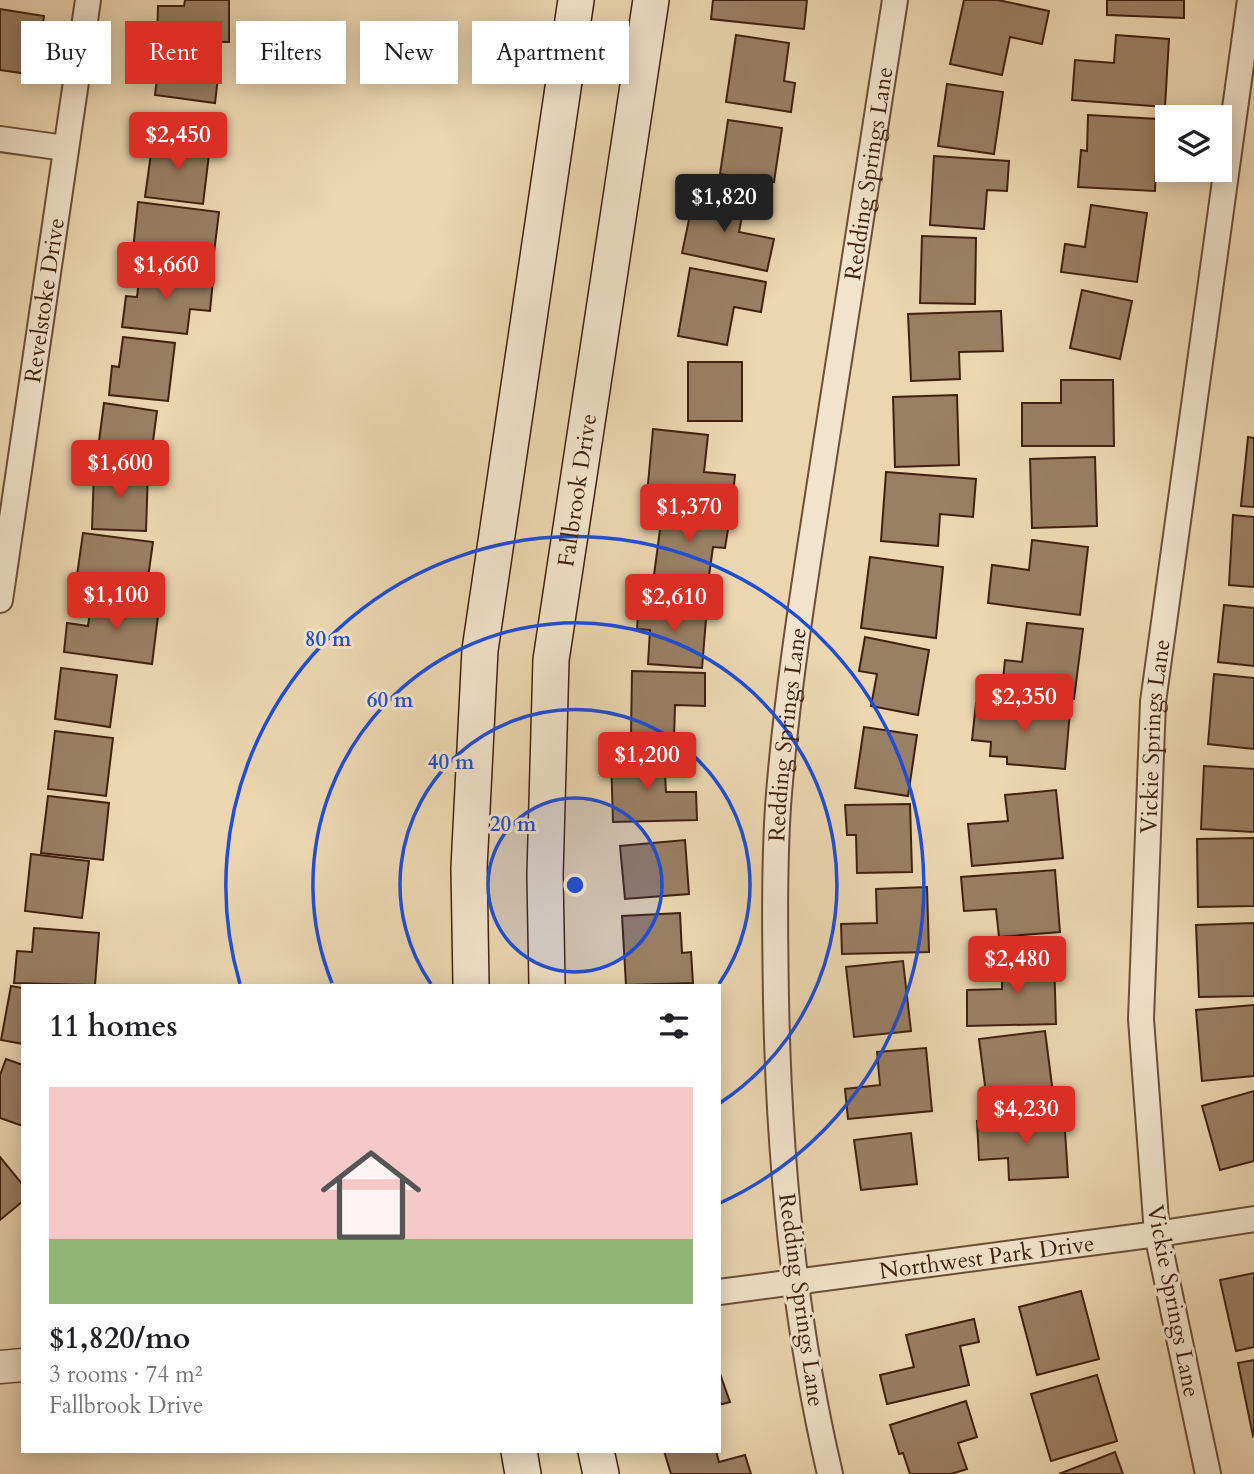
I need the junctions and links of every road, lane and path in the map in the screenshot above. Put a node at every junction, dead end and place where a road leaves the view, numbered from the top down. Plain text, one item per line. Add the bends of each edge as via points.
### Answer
1 (88, 0) edge
2 (576, 0) edge
3 (651, 0) edge
4 (895, 0) edge
5 (1250, 0) edge
6 (0, 139) edge
7 (65, 148) junction
8 (0, 600) edge
9 (471, 984) edge
10 (547, 984) edge
11 (1254, 1219) edge
12 (1157, 1234) junction
13 (795, 1283) junction
14 (721, 1292) edge
15 (21, 1365) edge
16 (0, 1367) edge
17 (519, 1453) edge
18 (596, 1453) edge
19 (523, 1474) edge
20 (601, 1474) edge
21 (830, 1474) edge
22 (1208, 1474) edge

1 - 7 street, Revelstoke Drive
2 - 9 main road via 480,650 469,868
3 - 10 main road, Fallbrook Drive via 551,660
4 - 13 street, Redding Springs Lane via 810,552 778,808 777,1065
5 - 12 street, Vickie Springs Lane via 1153,702 1141,1019
6 - 7 street
7 - 8 street, Revelstoke Drive
11 - 12 street, Northwest Park Drive
12 - 13 street, Northwest Park Drive
12 - 22 street, Vickie Springs Lane
13 - 14 street, Northwest Park Drive
13 - 21 street, Redding Springs Lane
15 - 16 street
17 - 19 main road
18 - 20 main road

